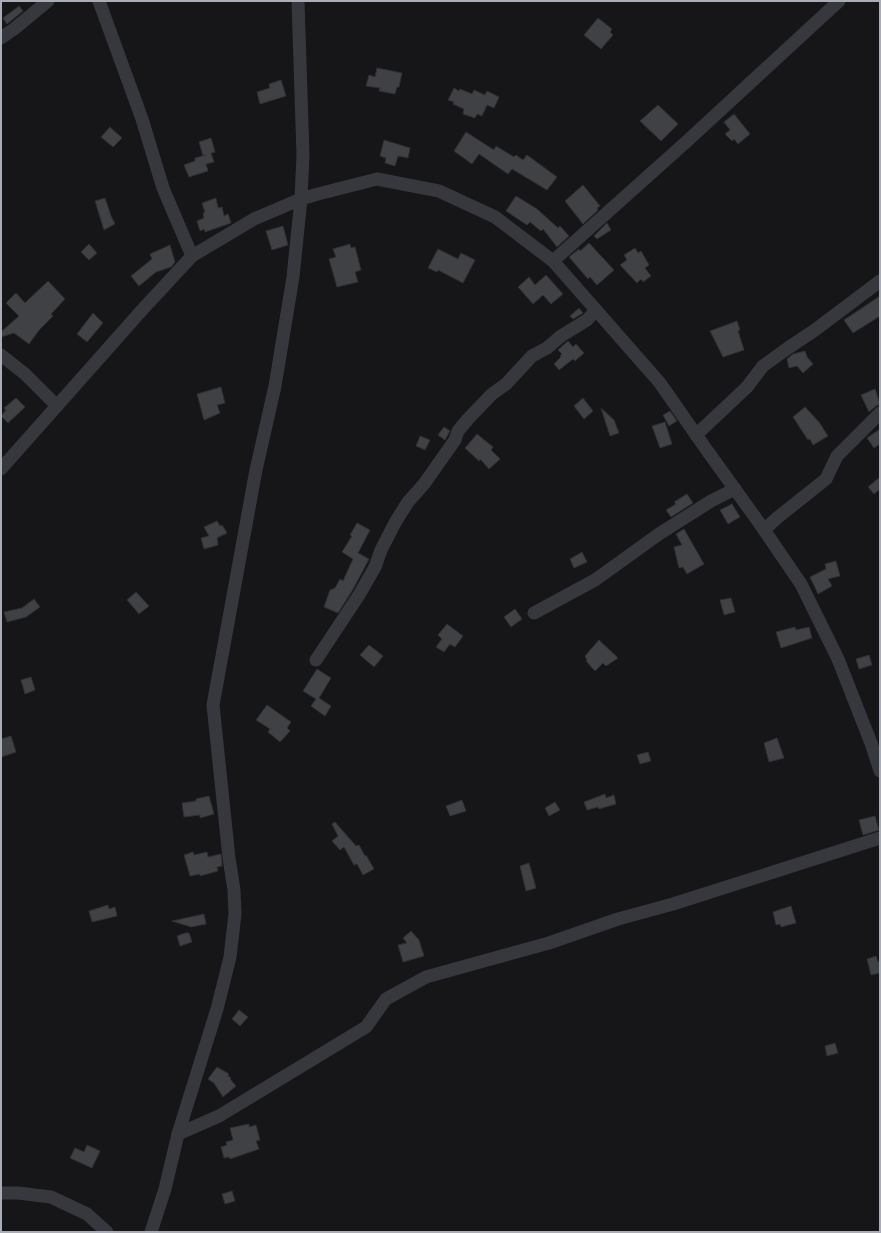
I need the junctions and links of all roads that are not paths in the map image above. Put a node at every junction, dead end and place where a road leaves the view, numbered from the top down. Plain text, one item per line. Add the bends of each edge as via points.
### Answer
1 (48, 1) edge
2 (99, 1) edge
3 (298, 1) edge
4 (838, 1) edge
5 (1, 38) edge
6 (300, 199) junction
7 (192, 256) junction
8 (553, 261) junction
9 (880, 281) edge
10 (596, 310) junction
11 (1, 355) edge
12 (57, 406) junction
13 (880, 413) edge
14 (696, 435) junction
15 (1, 470) edge
16 (735, 489) junction
17 (764, 530) junction
18 (534, 613) dead end
19 (316, 660) dead end
20 (880, 771) edge
21 (880, 838) edge
22 (178, 1134) junction
23 (1, 1193) edge
24 (107, 1232) edge
25 (151, 1232) edge

1 - 5 street
2 - 7 street via 142,119 163,188
3 - 6 street via 303,155
4 - 8 street
6 - 7 street via 254,219
6 - 8 street via 377,179 439,191 495,217
6 - 22 street via 293,277 275,386 256,470 213,705 234,890 235,914 230,957 217,1009
7 - 12 street
8 - 10 street
9 - 14 street via 763,366 747,386
10 - 14 street via 660,383
10 - 19 street via 588,320 532,356 458,431 455,440 396,521 359,595
11 - 12 street via 25,374
12 - 15 street
13 - 17 street via 837,456 826,479
14 - 16 street
16 - 17 street
16 - 18 street via 659,534 596,580
17 - 20 street via 801,584 838,659
21 - 22 street via 618,919 549,944 426,977 386,999 366,1027 219,1116
22 - 25 street
23 - 24 street via 52,1197 87,1214

